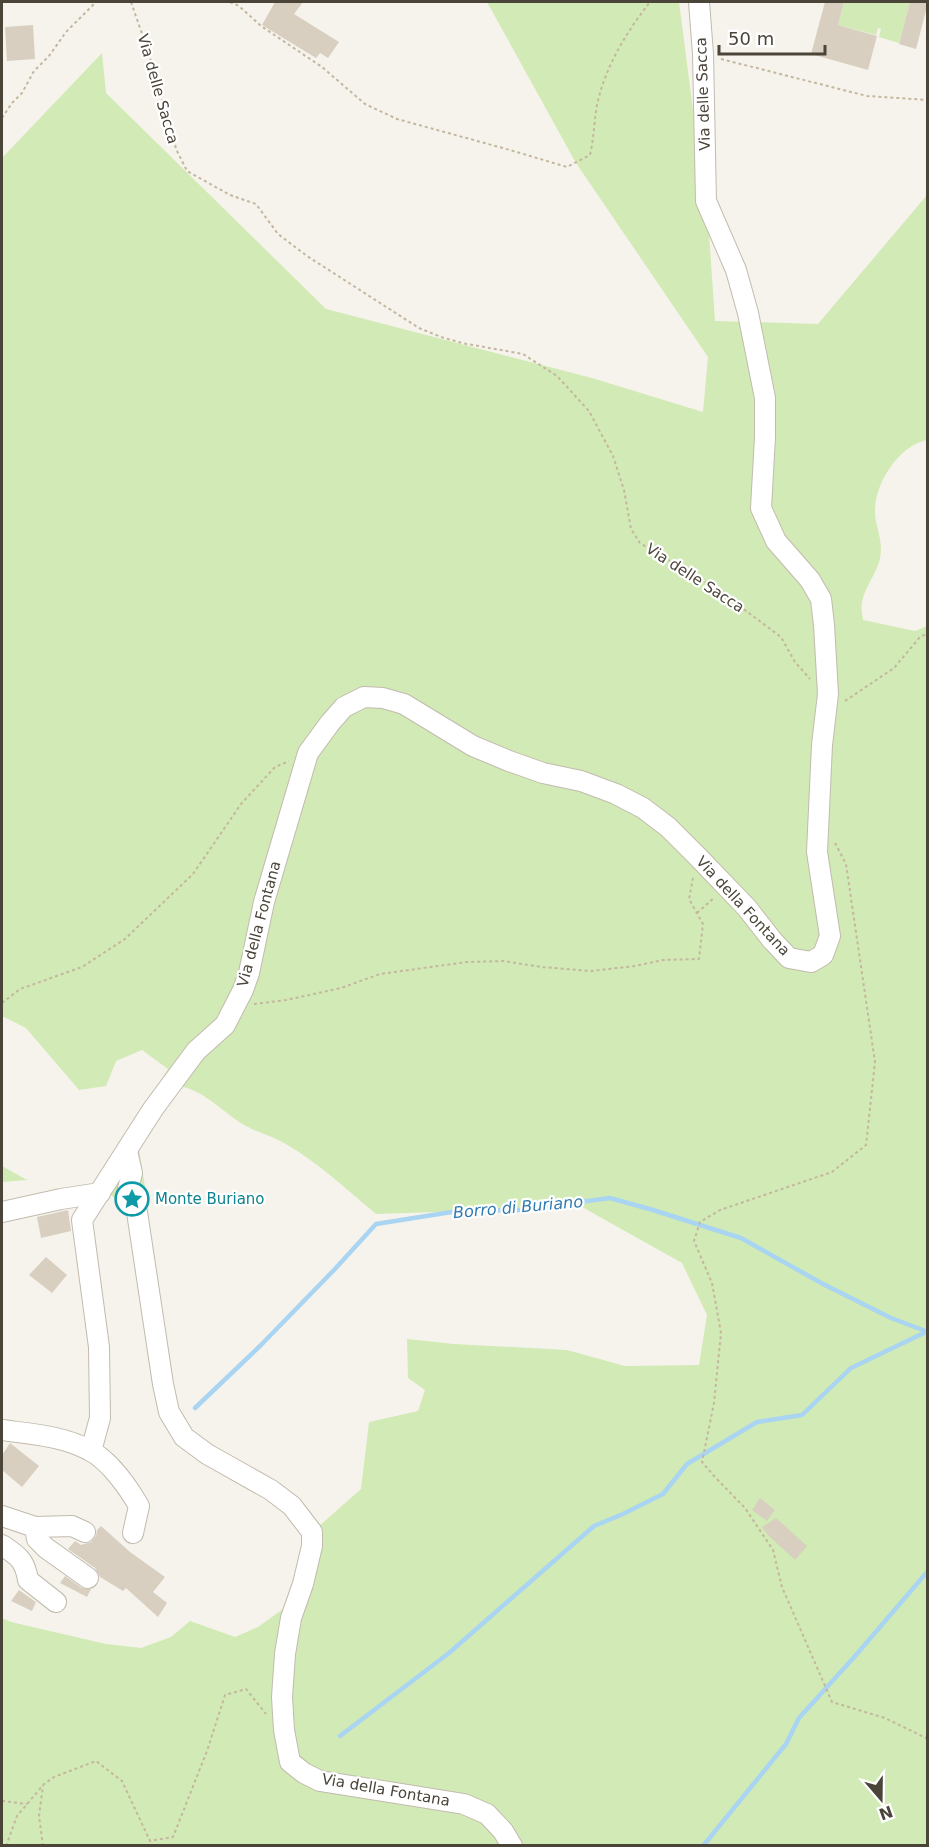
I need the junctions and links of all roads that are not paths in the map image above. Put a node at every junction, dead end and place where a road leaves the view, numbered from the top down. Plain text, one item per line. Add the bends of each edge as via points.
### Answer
1 (699, 2) edge
2 (828, 694) joint
3 (127, 1151) junction
4 (105, 1187) junction
5 (127, 1193) junction
6 (2, 1212) edge
7 (2, 1430) edge
8 (91, 1451) junction
9 (2, 1516) edge
10 (35, 1527) junction
11 (85, 1532) dead end
12 (133, 1533) dead end
13 (2, 1545) edge
14 (88, 1578) dead end
15 (56, 1602) dead end
16 (512, 1845) edge

1 - 2 street, Via delle Sacca via 706,201 736,270 765,398 761,508 776,541 810,580 820,599
2 - 3 street, Via della Fontana via 817,852 830,936 823,955 811,962 789,958 699,858 643,808 581,781 543,773 473,746 404,704 364,697 344,707 308,753 264,903 249,973 235,1005 225,1025 196,1051 153,1109
3 - 4 street
3 - 5 street, Via della Fontana via 132,1173
4 - 5 street
4 - 6 street
4 - 8 street via 82,1220 99,1347 100,1418
5 - 16 street, Via della Fontana via 137,1212 169,1413 184,1437 207,1455 271,1490 292,1506 312,1532 312,1546 285,1654 282,1697 290,1762 320,1781 464,1804 487,1814
7 - 8 street via 69,1442
8 - 12 street via 128,1486 139,1506
9 - 10 street
10 - 11 street via 72,1526
10 - 14 street via 37,1539 46,1548
13 - 15 street via 20,1557 28,1580

